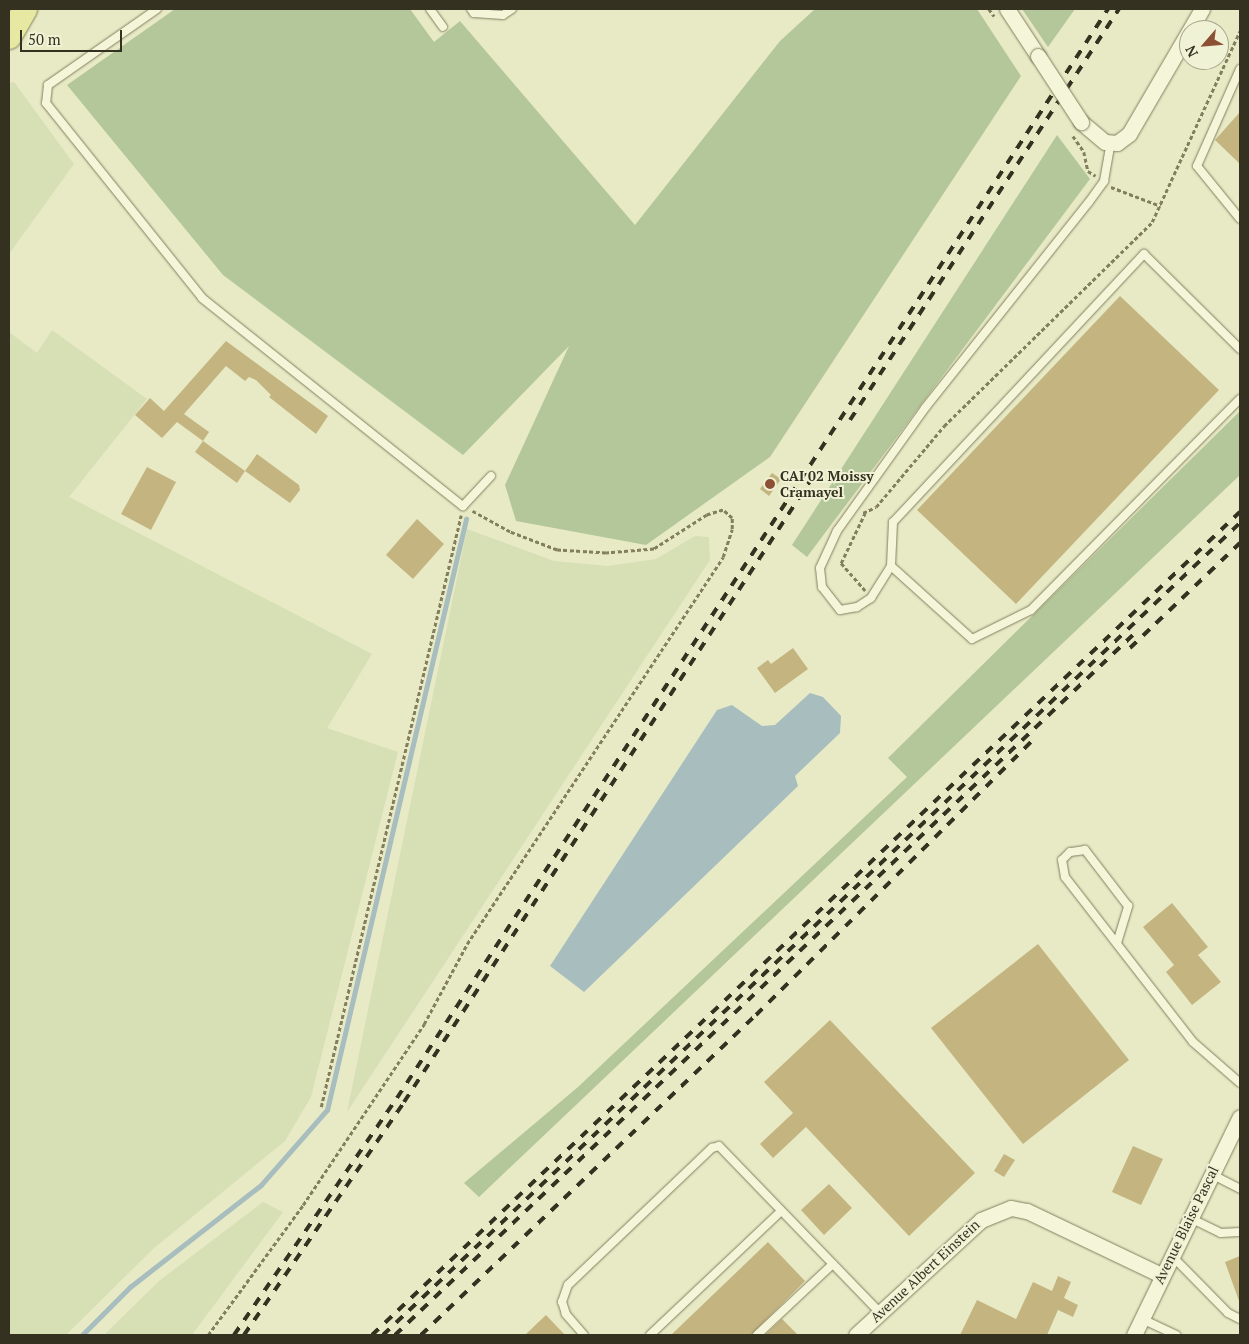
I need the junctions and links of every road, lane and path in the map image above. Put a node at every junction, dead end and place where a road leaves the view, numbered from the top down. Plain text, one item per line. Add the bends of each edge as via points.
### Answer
1 (25, 9) edge
2 (157, 9) edge
3 (430, 9) edge
4 (471, 9) edge
5 (512, 9) edge
6 (1007, 9) edge
7 (1202, 9) edge
8 (443, 27) dead end
9 (1240, 31) edge
10 (9, 37) edge
11 (1240, 69) edge
12 (1073, 136) dead end
13 (1111, 143) junction
14 (1104, 181) junction
15 (1161, 206) junction
16 (1240, 219) edge
17 (1240, 349) edge
18 (1240, 399) edge
19 (491, 476) dead end
20 (463, 506) junction
21 (849, 512) junction
22 (865, 513) junction
23 (891, 566) junction
24 (871, 598) junction
25 (1117, 943) junction
26 (1240, 1083) edge
27 (321, 1107) dead end
28 (1240, 1117) edge
29 (1211, 1174) junction
30 (1240, 1189) edge
31 (781, 1211) junction
32 (1190, 1218) junction
33 (1240, 1232) edge
34 (1172, 1255) junction
35 (832, 1264) junction
36 (1162, 1275) junction
37 (880, 1313) junction
38 (1142, 1319) junction
39 (1240, 1319) edge
40 (208, 1335) edge
41 (584, 1335) edge
42 (650, 1335) edge
43 (757, 1335) edge
44 (856, 1335) edge
45 (1134, 1335) edge
46 (1176, 1335) edge

1 - 10 main road
2 - 20 lane via 48,85 46,103 202,298
3 - 8 lane
4 - 5 lane via 474,13 503,15
6 - 13 street, bridge via 1081,122 1093,136
7 - 13 street via 1135,127 1122,140
9 - 15 path
11 - 16 lane via 1197,166
12 - 14 path via 1084,152 1088,171
13 - 14 lane
14 - 15 path
14 - 21 lane via 925,408
15 - 22 path via 1152,222 944,426 876,507
17 - 23 lane via 1144,254 893,522
18 - 23 lane via 1030,610 972,639
19 - 20 lane
20 - 27 path
20 - 40 path via 510,532 557,550 606,554 654,549 707,515 723,510 732,518 732,529 723,557 467,944 424,1024 303,1205
21 - 22 path
21 - 24 lane via 820,568 822,587 840,610 857,607
22 - 24 path via 840,563
23 - 24 lane
25 - 25 lane via 1128,906 1085,850 1070,852 1062,860 1066,877
25 - 26 lane via 1193,1042
28 - 29 street, Avenue Blaise Pascal
29 - 30 lane
29 - 32 street, Avenue Blaise Pascal
31 - 35 lane
31 - 41 lane via 719,1146 712,1148 568,1285 562,1302 566,1314
31 - 42 lane
32 - 33 lane via 1221,1233
32 - 34 street, Avenue Blaise Pascal
34 - 36 street, Avenue Blaise Pascal
34 - 39 lane via 1228,1313
35 - 37 lane
35 - 43 lane
36 - 37 street, Avenue Albert Einstein via 1027,1211 1012,1208 980,1220
36 - 38 street, Avenue Blaise Pascal
37 - 44 street, Avenue Albert Einstein
38 - 45 street, Avenue Blaise Pascal
38 - 46 lane

